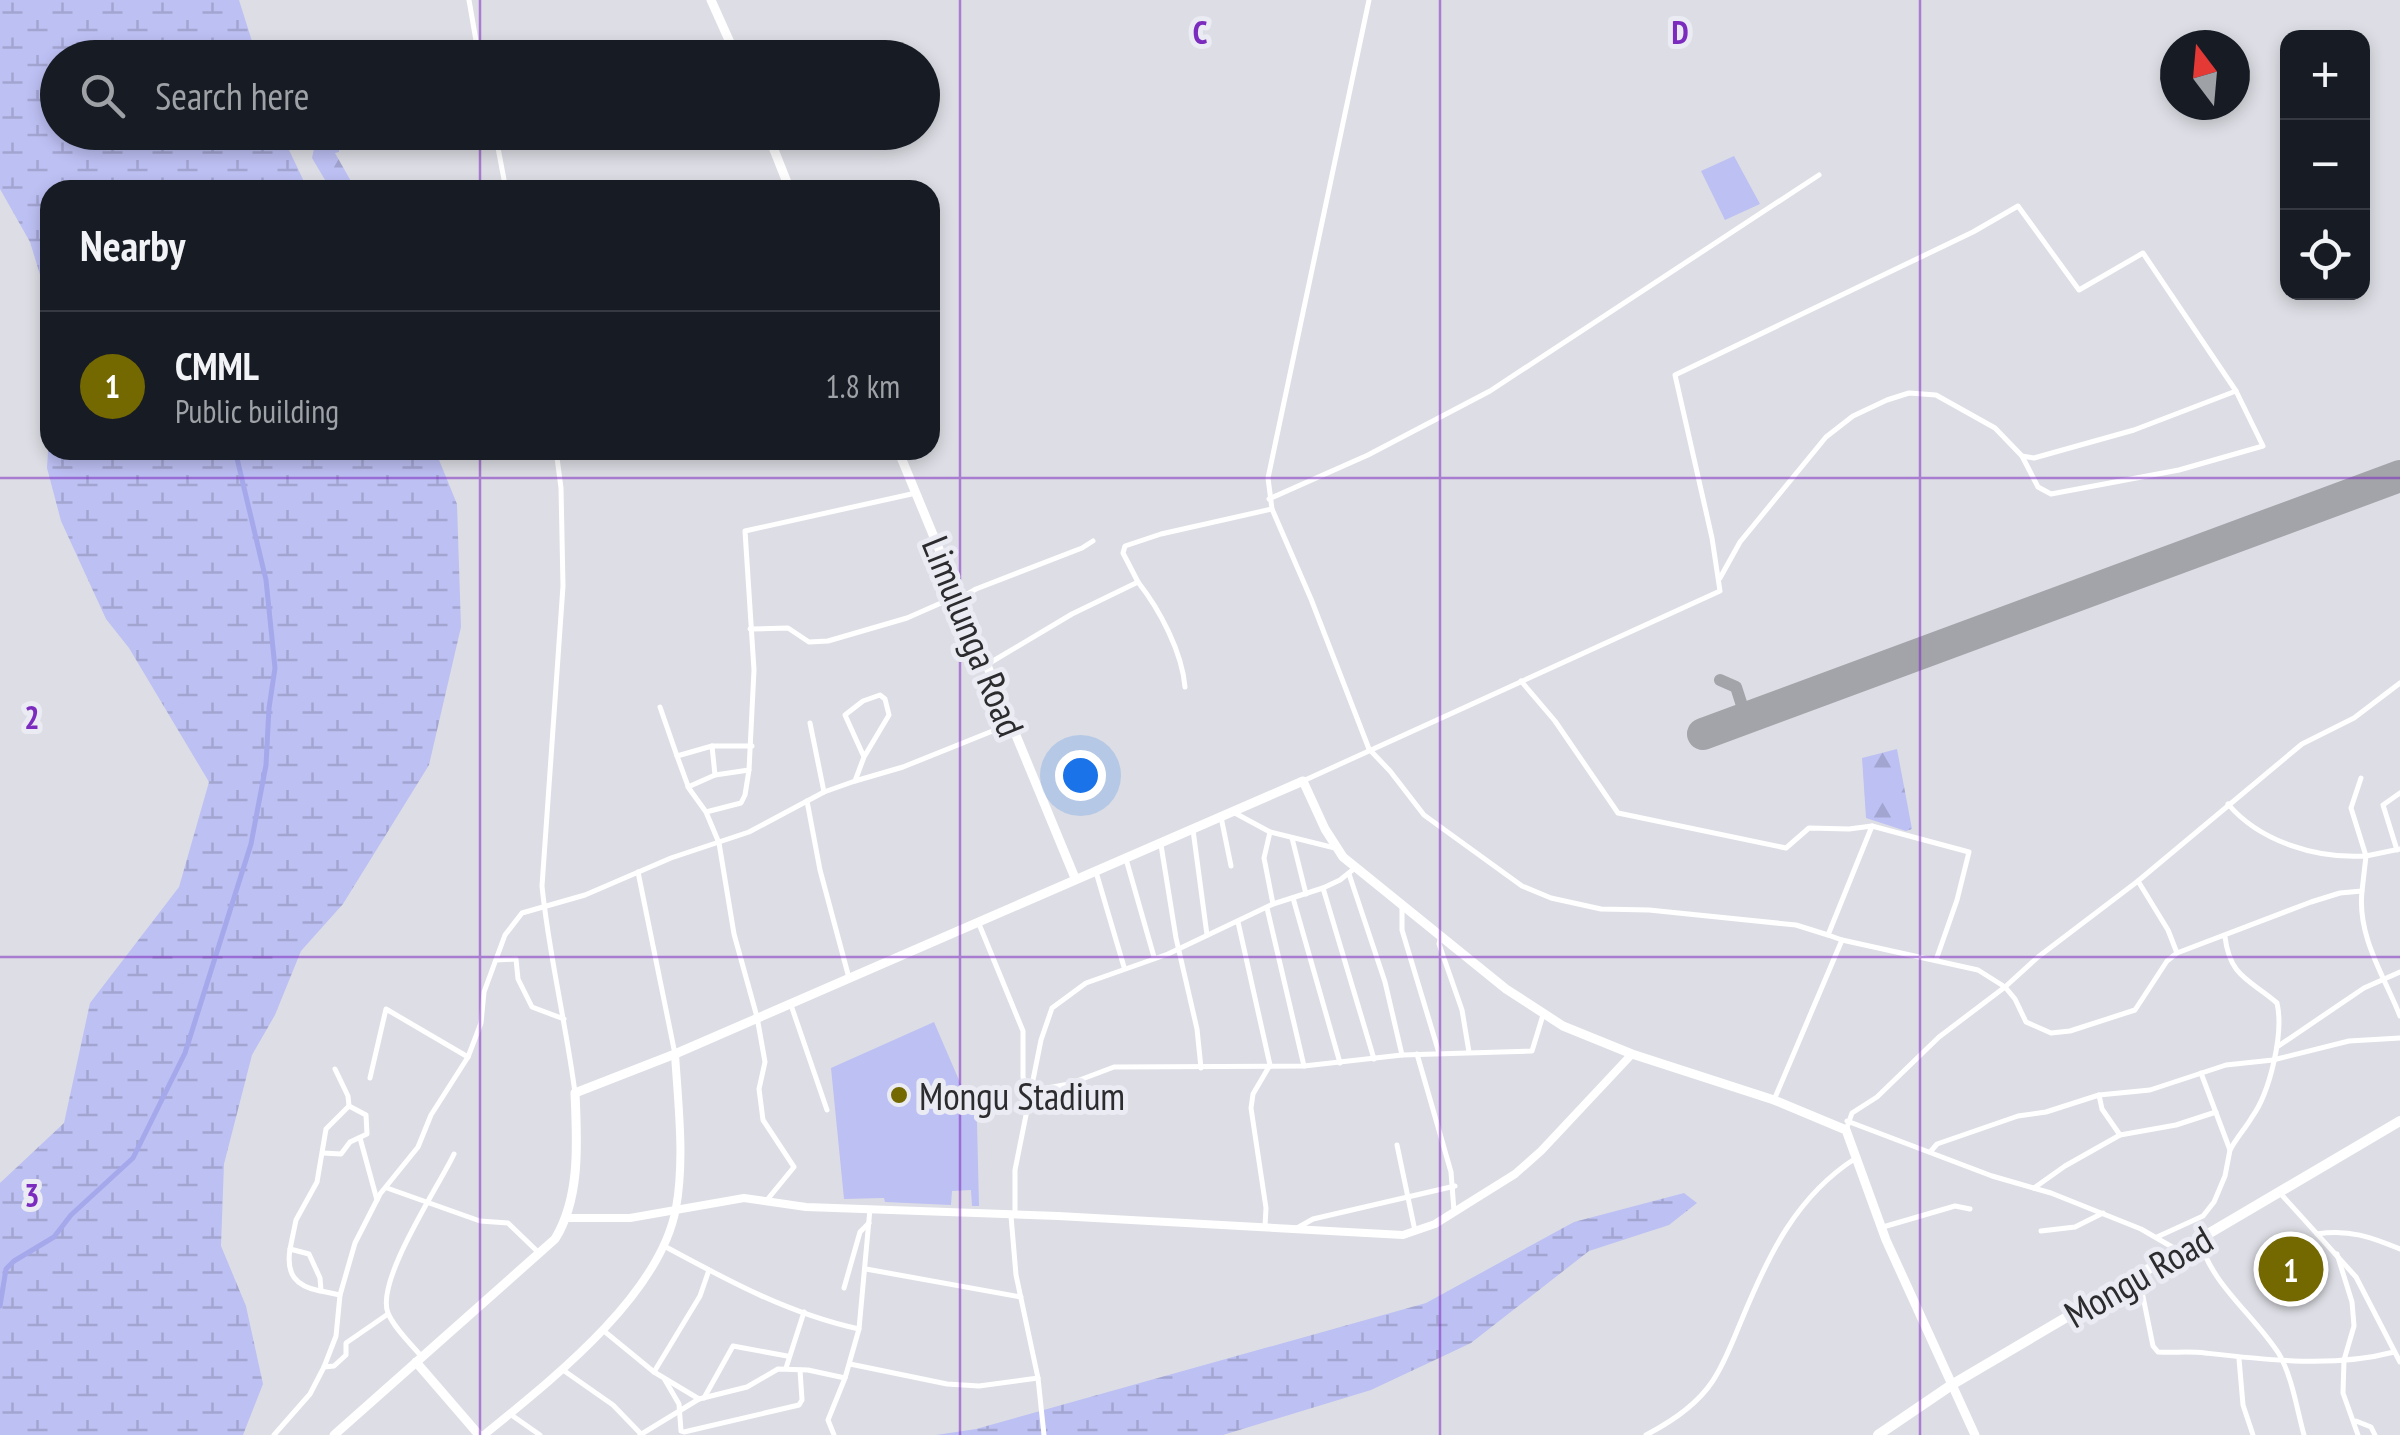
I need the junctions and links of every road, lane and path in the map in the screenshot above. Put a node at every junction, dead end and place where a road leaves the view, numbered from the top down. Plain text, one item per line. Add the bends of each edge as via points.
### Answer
1 (469, 0) edge
2 (711, 0) edge
3 (1369, 0) edge
4 (476, 40) edge
5 (728, 40) edge
6 (498, 150) edge
7 (773, 150) edge
8 (1819, 175) dead end
9 (504, 180) edge
10 (786, 180) edge
11 (2236, 392) junction
12 (2022, 456) junction
13 (557, 460) edge
14 (902, 460) edge
15 (916, 493) junction
16 (1269, 498) junction
17 (1272, 509) junction
18 (1093, 540) dead end
19 (1719, 581) junction
20 (1138, 582) junction
21 (958, 598) junction
22 (750, 628) junction
23 (986, 666) junction
24 (1520, 682) junction
25 (2400, 683) edge
26 (1185, 687) dead end
27 (660, 708) dead end
28 (810, 723) dead end
29 (1010, 724) junction
30 (712, 746) junction
31 (752, 746) junction
32 (1369, 749) junction
33 (677, 756) junction
34 (864, 757) junction
35 (749, 770) junction
36 (715, 774) junction
37 (2361, 778) dead end
38 (855, 781) junction
39 (1303, 781) junction
40 (688, 786) junction
41 (824, 792) junction
42 (2400, 793) edge
43 (808, 801) junction
44 (2228, 804) junction
45 (706, 812) junction
46 (1233, 812) junction
47 (1220, 817) junction
48 (1872, 826) junction
49 (1193, 830) junction
50 (1270, 832) junction
51 (1292, 838) junction
52 (1161, 842) junction
53 (720, 843) junction
54 (1335, 848) junction
55 (2399, 850) edge
56 (2366, 856) junction
57 (1126, 857) junction
58 (1231, 866) dead end
59 (1095, 870) junction
60 (1352, 871) junction
61 (638, 872) junction
62 (1075, 878) junction
63 (2138, 882) junction
64 (1323, 888) junction
65 (2362, 892) junction
66 (1306, 894) junction
67 (1293, 897) junction
68 (1270, 906) junction
69 (1402, 907) junction
70 (544, 908) junction
71 (977, 920) junction
72 (1238, 922) junction
73 (1440, 935) junction
74 (1828, 935) junction
75 (1207, 936) junction
76 (2225, 936) junction
77 (1842, 940) junction
78 (1178, 949) junction
79 (2177, 953) junction
80 (1154, 958) junction
81 (496, 960) junction
82 (1936, 960) junction
83 (1124, 967) junction
84 (2400, 972) edge
85 (849, 978) junction
86 (2382, 979) junction
87 (2004, 987) junction
88 (790, 1002) junction
89 (1544, 1015) junction
90 (2400, 1016) edge
91 (757, 1017) junction
92 (564, 1019) junction
93 (2400, 1038) edge
94 (2277, 1047) junction
95 (1469, 1052) junction
96 (1439, 1053) junction
97 (674, 1054) junction
98 (1418, 1054) junction
99 (1632, 1054) junction
100 (1402, 1055) junction
101 (468, 1057) junction
102 (1374, 1059) junction
103 (2274, 1060) junction
104 (1340, 1063) junction
105 (1270, 1065) junction
106 (1304, 1066) junction
107 (335, 1068) dead end
108 (1201, 1068) junction
109 (2201, 1073) junction
110 (370, 1078) dead end
111 (1031, 1091) junction
112 (575, 1093) junction
113 (2099, 1095) junction
114 (1774, 1100) junction
115 (348, 1106) junction
116 (828, 1110) dead end
117 (2216, 1112) junction
118 (2400, 1121) edge
119 (1847, 1126) junction
120 (2120, 1135) junction
121 (360, 1138) junction
122 (1396, 1145) dead end
123 (2230, 1150) junction
124 (1931, 1152) junction
125 (323, 1153) junction
126 (454, 1154) dead end
127 (1858, 1157) junction
128 (1454, 1186) junction
129 (386, 1188) junction
130 (2034, 1188) junction
131 (2280, 1192) junction
132 (1406, 1199) junction
133 (377, 1200) junction
134 (767, 1200) junction
135 (426, 1204) junction
136 (676, 1209) junction
137 (870, 1209) junction
138 (1970, 1210) dead end
139 (1454, 1213) junction
140 (2103, 1213) junction
141 (1013, 1214) junction
142 (566, 1218) junction
143 (869, 1223) junction
144 (1265, 1226) junction
145 (1297, 1228) junction
146 (1880, 1228) junction
147 (1415, 1231) junction
148 (2041, 1232) dead end
149 (2314, 1234) junction
150 (2157, 1237) junction
151 (2200, 1240) junction
152 (662, 1245) junction
153 (290, 1249) junction
154 (2400, 1249) edge
155 (2180, 1251) junction
156 (2336, 1251) junction
157 (540, 1254) junction
158 (866, 1269) junction
159 (709, 1270) junction
160 (2138, 1274) junction
161 (844, 1288) dead end
162 (320, 1291) junction
163 (340, 1295) junction
164 (1021, 1297) junction
165 (2352, 1302) junction
166 (2370, 1303) junction
167 (804, 1312) junction
168 (388, 1314) junction
169 (859, 1329) junction
170 (604, 1331) junction
171 (2394, 1352) junction
172 (773, 1355) junction
173 (787, 1356) junction
174 (419, 1359) junction
175 (2239, 1359) junction
176 (2282, 1360) junction
177 (2344, 1360) junction
178 (2400, 1362) edge
179 (850, 1364) junction
180 (324, 1366) junction
181 (786, 1368) junction
182 (560, 1369) junction
183 (800, 1370) junction
184 (772, 1371) junction
185 (654, 1372) junction
186 (845, 1378) junction
187 (1038, 1378) junction
188 (665, 1380) junction
189 (1953, 1384) junction
190 (701, 1399) junction
191 (681, 1408) junction
192 (510, 1414) junction
193 (2356, 1421) junction
194 (2368, 1426) junction
195 (641, 1434) edge
196 (274, 1435) edge
197 (334, 1435) edge
198 (482, 1435) edge
199 (540, 1435) edge
200 (834, 1435) edge
201 (1044, 1435) edge
202 (1646, 1435) edge
203 (1878, 1435) edge
204 (1975, 1435) edge
205 (2254, 1435) edge
206 (2304, 1435) edge
207 (2357, 1435) edge
208 (2376, 1435) edge

1 - 4 street
2 - 5 main road
3 - 16 street via 1299,320
6 - 9 street
7 - 10 main road
8 - 16 street via 1490,392
11 - 12 street via 2107,439
11 - 12 street via 2263,446 2240,454 2052,494 2038,487
11 - 19 street via 2143,253 2079,290 2018,206 1675,375
12 - 19 street via 1995,428 1936,395 1886,400 1826,437 1740,542
13 - 70 street via 563,586
14 - 15 main road, Limulunga Road
15 - 21 main road, Limulunga Road
15 - 22 street via 744,531
16 - 17 street
17 - 20 street via 1125,546
17 - 32 street
18 - 21 street
19 - 24 street via 1720,592
20 - 23 street
20 - 26 street via 1172,643
21 - 22 street via 828,642 809,642 788,628
21 - 23 main road, Limulunga Road
22 - 31 street
23 - 29 main road, Limulunga Road
24 - 32 street
24 - 48 street via 1548,711 1618,813 1786,848 1809,828
25 - 44 street via 2354,718 2302,744
27 - 33 street
28 - 41 street
29 - 38 street
29 - 62 main road, Limulunga Road
30 - 31 street
30 - 33 street
30 - 36 street
31 - 35 street
32 - 39 street
32 - 74 street via 1424,815 1528,889 1601,909 1796,925
33 - 40 street
34 - 34 street via 889,715 880,695 845,715
34 - 38 street
35 - 36 street
35 - 45 street via 741,803
36 - 40 street
37 - 56 street via 2351,808
38 - 41 street
39 - 46 main road
39 - 54 main road
40 - 45 street
41 - 43 street
42 - 55 street via 2383,805
43 - 53 street
43 - 85 street
44 - 56 street via 2260,833 2329,856
44 - 63 street
45 - 53 street
46 - 47 main road
46 - 50 street
47 - 49 main road
47 - 58 street
48 - 74 street
48 - 82 street via 1969,852
49 - 52 main road
49 - 75 street
50 - 51 street
50 - 68 street via 1264,858
51 - 54 street
51 - 66 street
52 - 57 main road
52 - 78 street
53 - 61 street
53 - 91 street via 737,950
54 - 60 main road
55 - 56 street
56 - 65 street
57 - 59 main road
57 - 80 street
59 - 62 main road
59 - 83 street
60 - 64 street
60 - 69 main road
60 - 100 street
61 - 70 street
61 - 97 street
62 - 71 main road
63 - 79 street
63 - 87 street
64 - 66 street
64 - 102 street
65 - 76 street via 2325,897
65 - 86 street via 2368,941
66 - 67 street
67 - 68 street
67 - 104 street
68 - 72 street
68 - 106 street
69 - 73 main road
69 - 96 street via 1402,930
70 - 81 street via 522,913
70 - 92 street
71 - 85 main road
71 - 111 street via 1023,1031 1023,1077
72 - 75 street
72 - 105 street
73 - 89 main road
73 - 95 street
74 - 77 street
75 - 78 street
76 - 79 street
76 - 94 street via 2235,970 2277,1003
77 - 82 street
77 - 114 street
78 - 80 street
78 - 108 street
79 - 87 street via 2135,1010 2070,1032 2051,1033 2026,1022
80 - 83 street
81 - 92 street via 516,958 532,1007
81 - 101 street
82 - 87 street via 1978,970
83 - 111 street via 1074,989 1052,1008
84 - 86 street
85 - 88 main road
86 - 90 street
86 - 94 street
87 - 119 street via 1852,1113
88 - 91 main road
88 - 116 street
89 - 95 street via 1532,1051
89 - 99 main road
91 - 97 main road
91 - 134 street via 763,1120 794,1167
92 - 112 street
93 - 103 street via 2349,1041
94 - 103 street
95 - 96 street
96 - 98 street
97 - 112 main road
97 - 136 street
98 - 100 street
98 - 128 street
99 - 114 main road
99 - 139 street via 1530,1162
100 - 102 street
101 - 110 street via 386,1009
101 - 129 street via 418,1147
102 - 104 street
103 - 109 street
103 - 123 street via 2252,1118
104 - 106 street
105 - 106 street
105 - 108 street
105 - 144 street via 1251,1108
107 - 115 street
108 - 111 street via 1114,1067
109 - 113 street via 2150,1090
109 - 117 street
111 - 141 street via 1014,1170
112 - 142 main road via 575,1168
113 - 120 street
113 - 124 street via 2004,1120
114 - 119 main road
115 - 121 street via 366,1115 367,1132
115 - 125 street via 326,1129
117 - 120 street
117 - 123 street
118 - 131 main road, Mongu Road
119 - 124 street
119 - 127 main road
120 - 130 street
121 - 125 street via 341,1154
121 - 133 street
122 - 132 street
123 - 150 street via 2209,1210
124 - 130 street
125 - 153 street
126 - 135 street
127 - 146 main road
127 - 202 street via 1800,1208 1778,1238 1711,1384 1676,1418
128 - 132 street
128 - 139 street
129 - 133 street
129 - 135 street
130 - 140 street
131 - 149 street
131 - 151 main road, Mongu Road
132 - 145 street
132 - 147 street
133 - 163 street
134 - 136 street
134 - 137 street
135 - 157 street via 508,1223
135 - 168 street via 396,1264
136 - 142 street via 630,1218
136 - 152 street
137 - 141 street
137 - 143 street
138 - 146 street via 1956,1206
139 - 147 street
140 - 148 street
140 - 150 street
141 - 144 street
141 - 164 street
142 - 157 main road
143 - 158 street
143 - 161 street via 860,1232
144 - 145 street
145 - 147 street
146 - 189 main road
149 - 154 street via 2345,1231
149 - 156 street
150 - 155 street
151 - 155 main road, Mongu Road
151 - 176 street via 2210,1270
152 - 159 street
152 - 170 street via 633,1297
153 - 162 street via 310,1254
153 - 162 street via 292,1278
155 - 160 main road, Mongu Road
156 - 165 street
156 - 166 street
157 - 174 main road
158 - 164 street
158 - 169 street
159 - 167 street
159 - 185 street
160 - 175 street via 2155,1350
160 - 189 main road, Mongu Road
162 - 163 street
163 - 180 street via 336,1336
164 - 187 street
165 - 166 street
165 - 177 street via 2354,1326
166 - 171 street
167 - 169 street
167 - 173 street
168 - 174 street
168 - 180 street via 346,1343 337,1364
169 - 179 street
170 - 182 street
170 - 185 street
171 - 177 street
171 - 178 street
172 - 173 street
172 - 184 street
172 - 190 street via 733,1346
173 - 181 street
174 - 197 main road
174 - 198 main road
175 - 176 street
175 - 205 street via 2243,1406
176 - 177 street
176 - 206 street
177 - 193 street via 2343,1393
179 - 186 street
179 - 187 street via 946,1384
180 - 196 street via 310,1394
181 - 183 street
181 - 184 street
182 - 192 street
182 - 195 street via 613,1405
183 - 186 street
183 - 191 street via 802,1400 793,1408 684,1432
184 - 190 street via 748,1388
185 - 188 street
186 - 200 street via 828,1420
187 - 201 street
188 - 190 street
188 - 191 street
189 - 203 main road, Mongu Road
189 - 204 main road
190 - 191 street
191 - 195 street
192 - 198 street
192 - 199 street
193 - 194 street
193 - 207 street
194 - 207 street
194 - 208 street

